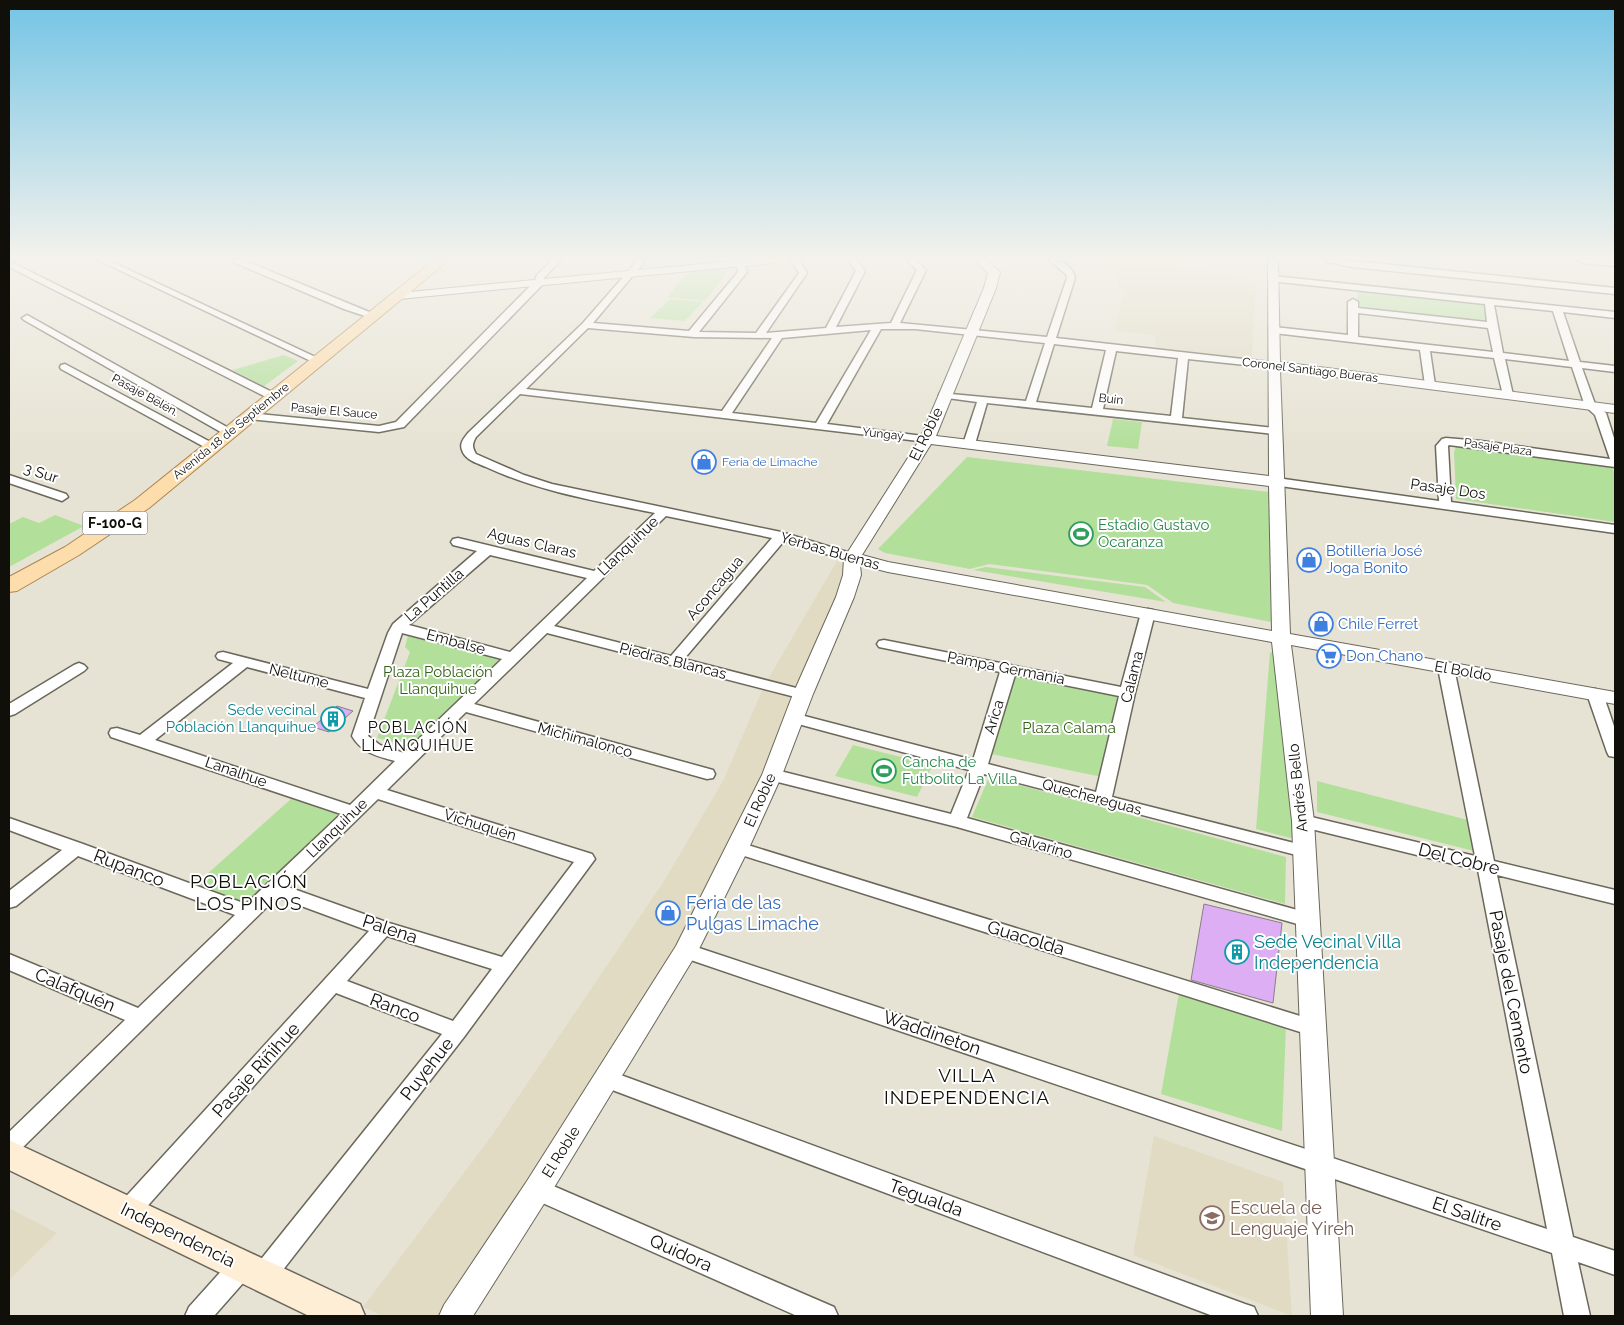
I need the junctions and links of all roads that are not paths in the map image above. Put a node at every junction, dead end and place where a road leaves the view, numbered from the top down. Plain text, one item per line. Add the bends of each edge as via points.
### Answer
1 (34, 322) edge
2 (124, 322) edge
3 (234, 322) edge
4 (367, 322) edge
5 (499, 322) edge
6 (589, 322) edge
7 (702, 322) edge
8 (769, 322) edge
9 (834, 322) edge
10 (896, 322) edge
11 (975, 322) edge
12 (1057, 322) edge
13 (1274, 322) edge
14 (1353, 322) edge
15 (1456, 322) edge
16 (1491, 322) edge
17 (1561, 322) edge
18 (586, 325) junction
19 (878, 326) junction
20 (894, 326) junction
21 (1492, 326) junction
22 (830, 330) junction
23 (1274, 330) junction
24 (971, 331) junction
25 (692, 334) junction
26 (779, 335) junction
27 (759, 336) junction
28 (1353, 339) junction
29 (1051, 340) junction
30 (1112, 347) junction
31 (1425, 348) junction
32 (1183, 355) junction
33 (1499, 356) junction
34 (318, 361) junction
35 (1274, 365) junction
36 (1576, 365) junction
37 (65, 367) dead end
38 (1615, 369) edge
39 (1430, 385) junction
40 (519, 391) junction
41 (944, 395) junction
42 (1508, 395) junction
43 (274, 397) junction
44 (983, 399) junction
45 (1030, 404) junction
46 (1590, 406) junction
47 (1615, 409) edge
48 (1096, 411) junction
49 (250, 416) junction
50 (724, 416) junction
51 (1176, 420) junction
52 (819, 427) junction
53 (1275, 431) junction
54 (230, 433) junction
55 (927, 439) junction
56 (969, 444) junction
57 (212, 447) junction
58 (1615, 458) edge
59 (1615, 464) edge
60 (9, 479) edge
61 (1277, 482) junction
62 (62, 497) dead end
63 (1445, 505) junction
64 (665, 510) junction
65 (1615, 529) edge
66 (781, 536) junction
67 (458, 542) dead end
68 (487, 550) junction
69 (852, 558) junction
70 (598, 576) junction
71 (9, 586) edge
72 (1148, 613) junction
73 (398, 626) junction
74 (543, 628) junction
75 (1281, 638) junction
76 (884, 644) dead end
77 (223, 656) dead end
78 (513, 657) junction
79 (244, 662) junction
80 (675, 662) junction
81 (79, 668) dead end
82 (1446, 668) junction
83 (1009, 669) junction
84 (1127, 693) junction
85 (803, 694) junction
86 (1595, 694) junction
87 (375, 696) junction
88 (1615, 698) edge
89 (463, 706) junction
90 (9, 711) edge
91 (794, 718) junction
92 (117, 733) dead end
93 (143, 741) junction
94 (1615, 752) edge
95 (408, 759) junction
96 (979, 766) junction
97 (707, 774) dead end
98 (772, 775) junction
99 (374, 792) junction
100 (1103, 800) junction
101 (354, 812) junction
102 (957, 821) junction
103 (1304, 821) junction
104 (9, 824) edge
105 (77, 848) junction
106 (738, 848) junction
107 (1304, 851) junction
108 (586, 858) joint
109 (1486, 865) junction
110 (274, 889) junction
111 (1615, 897) edge
112 (9, 901) edge
113 (249, 913) junction
114 (1308, 920) junction
115 (383, 928) junction
116 (686, 951) junction
117 (9, 962) edge
118 (507, 966) junction
119 (333, 984) junction
120 (141, 1018) junction
121 (1313, 1028) junction
122 (457, 1031) junction
123 (607, 1079) junction
124 (9, 1146) edge
125 (9, 1154) edge
126 (1320, 1163) junction
127 (537, 1190) junction
128 (128, 1211) junction
129 (1563, 1246) junction
130 (1615, 1263) edge
131 (253, 1271) junction
132 (198, 1316) edge
133 (347, 1316) edge
134 (455, 1316) edge
135 (825, 1316) edge
136 (1245, 1316) edge
137 (1327, 1316) edge
138 (1577, 1316) edge

1 - 54 street
2 - 43 street
3 - 34 street
4 - 34 main road, Avenida 18 de Septiembre / F-100-G
5 - 49 street, Pasaje El Sauce via 400,425 386,429
6 - 18 street
7 - 25 street
8 - 27 street
9 - 22 street
10 - 20 street
11 - 24 street, El Roble
12 - 29 street
13 - 23 street, Andrés Bello
14 - 28 street
15 - 21 street
16 - 21 street
17 - 36 street
18 - 25 street, Coronel Santiago Bueras
18 - 40 street
19 - 20 street, Coronel Santiago Bueras
19 - 22 street, Coronel Santiago Bueras
19 - 52 street
20 - 24 street, Coronel Santiago Bueras
21 - 33 street
22 - 26 street, Coronel Santiago Bueras
23 - 28 street
23 - 35 street, Andrés Bello
24 - 29 street, Coronel Santiago Bueras
24 - 41 street, El Roble
25 - 27 street, Coronel Santiago Bueras
26 - 27 street, Coronel Santiago Bueras
26 - 50 street
28 - 31 street
29 - 30 street, Coronel Santiago Bueras
29 - 45 street
30 - 32 street, Coronel Santiago Bueras
30 - 48 street
31 - 33 street
31 - 39 street
32 - 35 street, Coronel Santiago Bueras
32 - 51 street
33 - 36 street
33 - 42 street
34 - 43 main road, Avenida 18 de Septiembre / F-100-G
35 - 39 street, Coronel Santiago Bueras
35 - 53 street, Andrés Bello
36 - 38 street
36 - 46 street
37 - 57 street, Pasaje Belén.
39 - 42 street, Coronel Santiago Bueras
40 - 50 street, Yungay
40 - 64 street, Yerbas Buenas via 472,435 467,443 472,456 494,468 549,487
41 - 44 street, Buin
41 - 55 street, El Roble
42 - 46 street, Coronel Santiago Bueras
43 - 49 main road, Avenida 18 de Septiembre / F-100-G
44 - 45 street, Buin
44 - 56 street
45 - 48 street, Buin
46 - 47 street, Coronel Santiago Bueras
46 - 58 street via 1600,413
48 - 51 street, Buin
49 - 54 main road, Avenida 18 de Septiembre / F-100-G
50 - 52 street, Yungay
51 - 53 street, Buin
52 - 55 street, Yungay
53 - 61 street, Andrés Bello
54 - 57 main road, Avenida 18 de Septiembre / F-100-G
55 - 56 street, Yungay
55 - 69 street, El Roble
56 - 61 street, Yungay
57 - 71 main road, Avenida 18 de Septiembre / F-100-G via 108,528
59 - 63 street, Pasaje Plaza via 1446,441 1442,446
60 - 62 street, 3 Sur
61 - 63 street, Pasaje Dos
61 - 75 street, Andrés Bello
63 - 65 street, Pasaje Dos
64 - 66 street, Yerbas Buenas
64 - 70 street, Llanquihue
66 - 69 street, Yerbas Buenas
66 - 80 street, Aconcagua
67 - 68 street, Aguas Claras
68 - 70 street, Aguas Claras
68 - 73 street, La Puntilla
69 - 72 street, Yerbas Buenas via 888,568
69 - 85 street, El Roble via 852,575 845,597
70 - 74 street, Llanquihue
72 - 75 street, Yerbas Buenas
72 - 84 street, Calama
73 - 78 street, Embalse
73 - 87 street, La Puntilla
74 - 78 street, Llanquihue
74 - 80 street, Piedras Blancas
75 - 82 street, El Boldo
75 - 103 street, Andrés Bello
76 - 83 street, Pampa Germania
77 - 79 street, Neltume
78 - 89 street, Llanquihue
79 - 87 street, Neltume
79 - 93 street
80 - 85 street, Piedras Blancas
81 - 90 street
82 - 86 street, El Boldo
82 - 109 street, Pasaje del Cemento
83 - 84 street, Pampa Germania
83 - 96 street, Arica
84 - 100 street, Calama
85 - 91 street, El Roble
86 - 88 street, El Boldo
86 - 94 street
87 - 95 street, La Puntilla via 360,736 363,742
89 - 95 street, Llanquihue
89 - 97 street, Michimalonco
91 - 96 street, Quechereguas
91 - 98 street, El Roble
92 - 93 street, Lanalhue
93 - 101 street, Lanalhue
95 - 99 street, Llanquihue
96 - 100 street, Quechereguas
96 - 102 street, Arica
98 - 102 street, Galvarino
98 - 106 street, El Roble
99 - 101 street, Llanquihue
99 - 108 street, Vichuquén
100 - 107 street, Quechereguas
101 - 110 street, Llanquihue
102 - 114 street, Galvarino
103 - 107 street, Andrés Bello
103 - 109 street, Del Cobre
104 - 105 street, Rupanco
105 - 112 street
105 - 113 street, Rupanco
106 - 116 street, El Roble
106 - 121 street, Guacolda
107 - 114 street, Andrés Bello
108 - 118 street, Puyehue
109 - 111 street, Del Cobre
109 - 129 street, Pasaje del Cemento
110 - 113 street, Llanquihue
110 - 115 street, Palena
113 - 120 street, Llanquihue
114 - 121 street, Andrés Bello
115 - 118 street, Palena
115 - 119 street, Pasaje Riñihue
116 - 123 street, El Roble
116 - 126 street, Waddineton
117 - 120 street, Calafquén
118 - 122 street, Puyehue
119 - 122 street, Ranco
119 - 128 street, Pasaje Riñihue
120 - 124 street, Llanquihue
121 - 126 street, Andrés Bello
122 - 131 street, Puyehue
123 - 127 street, El Roble
123 - 136 street, Tegualda
125 - 128 main road, Independencia
126 - 129 street, El Salitre
126 - 137 street, Andrés Bello
127 - 134 street, El Roble
127 - 135 street, Quidora
128 - 131 main road, Independencia
129 - 130 street, El Salitre
129 - 138 street, Pasaje del Cemento
131 - 132 street, Puyehue
131 - 133 main road, Independencia

